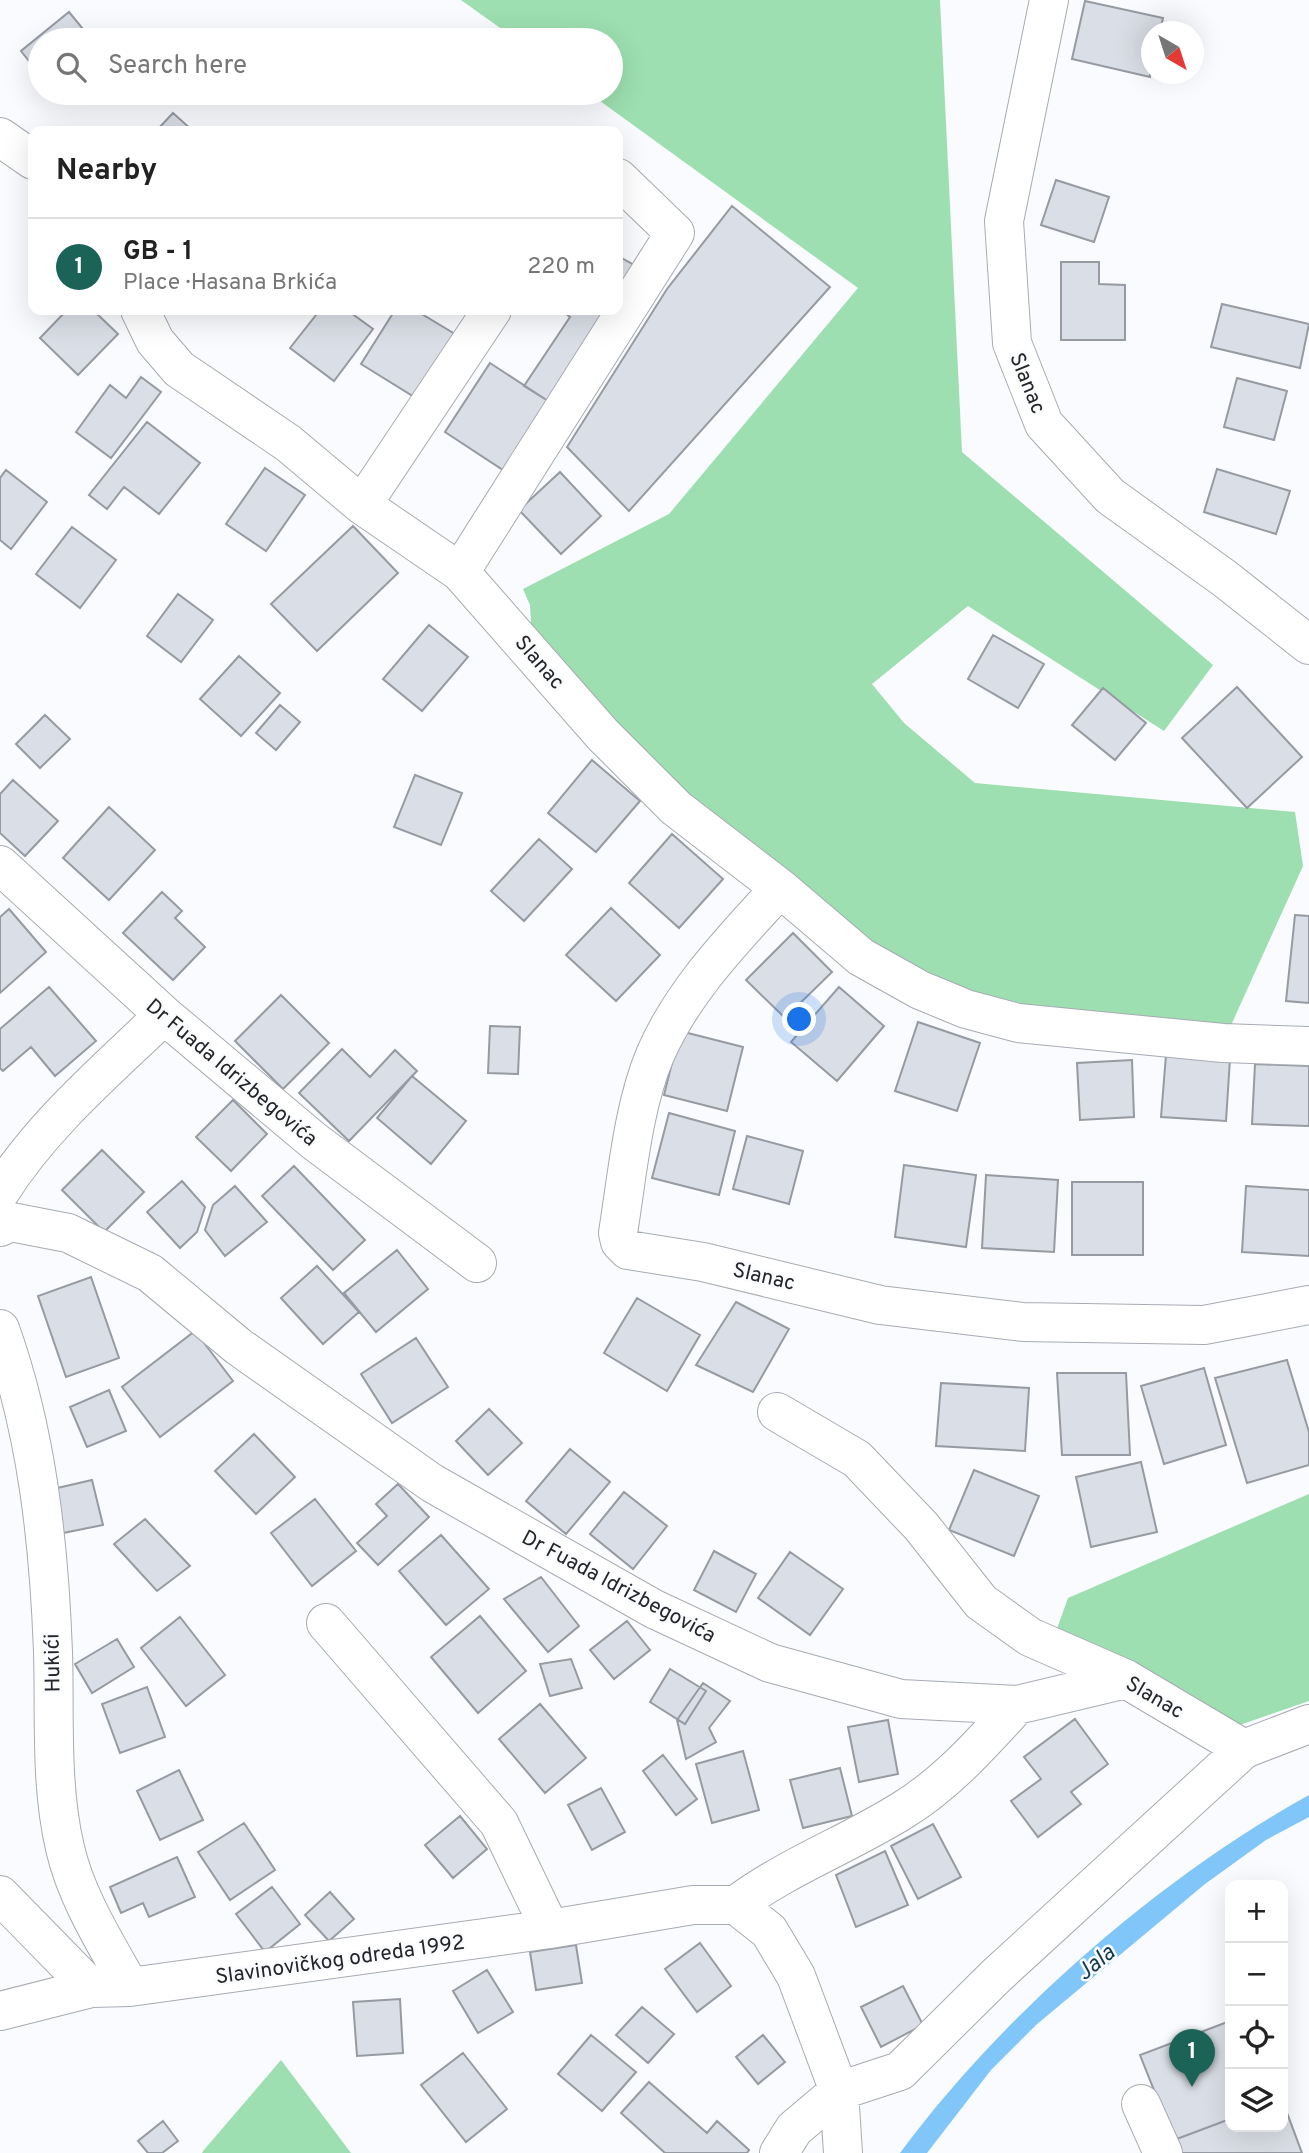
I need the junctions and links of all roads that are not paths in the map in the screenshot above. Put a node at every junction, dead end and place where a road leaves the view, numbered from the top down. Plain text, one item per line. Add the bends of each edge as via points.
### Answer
1 (1049, 0) edge
2 (0, 137) edge
3 (28, 157) edge
4 (623, 183) edge
5 (142, 315) edge
6 (489, 315) edge
7 (623, 315) edge
8 (623, 315) edge
9 (362, 505) junction
10 (460, 572) junction
11 (1309, 645) edge
12 (0, 865) edge
13 (780, 888) junction
14 (164, 1016) junction
15 (1309, 1046) edge
16 (0, 1192) edge
17 (0, 1227) edge
18 (477, 1263) dead end
19 (1309, 1305) edge
20 (0, 1329) edge
21 (777, 1412) dead end
22 (326, 1623) dead end
23 (1126, 1679) junction
24 (1017, 1705) junction
25 (1309, 1724) edge
26 (1244, 1749) junction
27 (0, 1895) edge
28 (736, 1905) junction
29 (550, 1929) junction
30 (130, 1987) junction
31 (91, 1988) junction
32 (0, 2011) edge
33 (839, 2091) junction
34 (1141, 2104) dead end
35 (779, 2153) edge
36 (843, 2153) edge
37 (1163, 2153) edge

1 - 11 street, Slanac via 1004,221 1012,343 1039,413 1110,496
2 - 3 street
4 - 8 street via 675,233
5 - 9 street, Slanac via 155,341 178,369 288,443
6 - 9 street
7 - 10 street
9 - 10 street, Slanac
10 - 13 street, Slanac via 612,744 676,807
12 - 14 street, Dr Fuada Idrizbegovića
13 - 15 street, Slanac via 861,957 966,1009 1018,1023 1223,1043
13 - 19 street, Slanac via 706,971 654,1057 631,1145 618,1233 628,1250 743,1271 880,1305 1023,1322 1205,1325
14 - 16 street via 78,1097 19,1162
14 - 18 street, Dr Fuada Idrizbegovića via 314,1141
17 - 24 street, Dr Fuada Idrizbegovića via 11,1222 68,1233 150,1273 239,1346 432,1483 654,1609 770,1663 901,1699
20 - 30 street, Hukići via 32,1447 47,1541 53,1749 65,1849 93,1920
21 - 23 street, Slanac via 857,1460 921,1526 981,1602 1030,1637
22 - 29 street via 499,1823
23 - 24 street, Dr Fuada Idrizbegovića
23 - 26 street, Slanac
24 - 28 street via 964,1763 905,1810 768,1881
25 - 26 street
26 - 33 street via 1007,1966 900,2071
27 - 31 street
28 - 29 street, Slavinovičkog odreda 1992 via 693,1905
28 - 33 street via 769,1931 796,1976
29 - 30 street, Slavinovičkog odreda 1992
30 - 31 street, Slavinovičkog odreda 1992
31 - 32 street, Slavinovičkog odreda 1992
33 - 35 street via 794,2130
33 - 36 street
34 - 37 street

